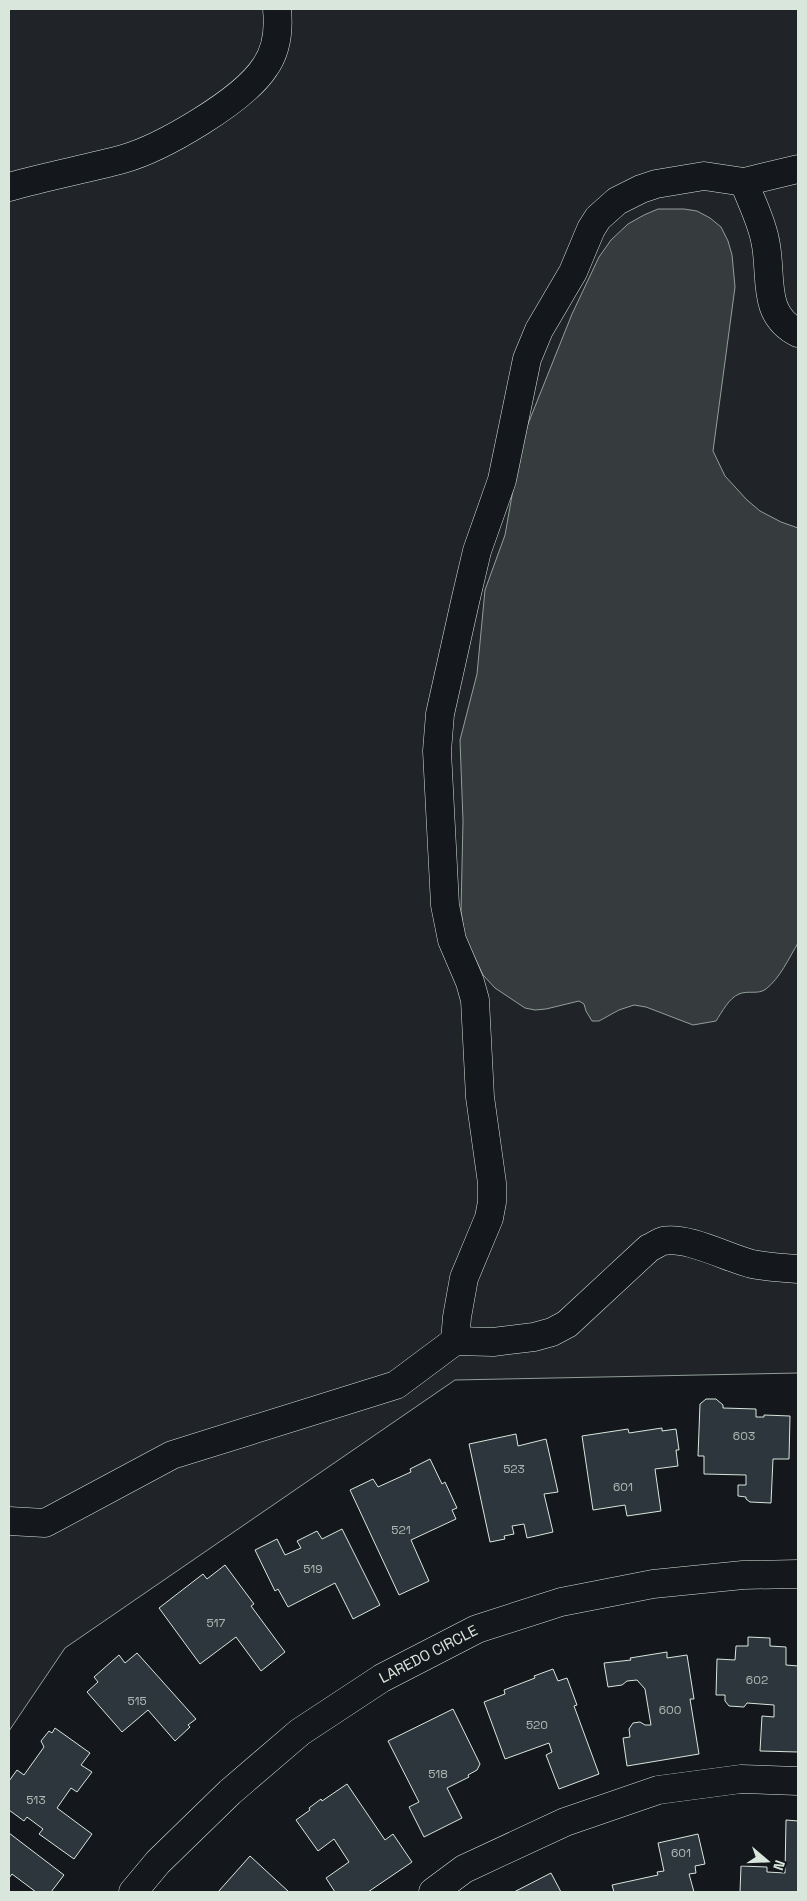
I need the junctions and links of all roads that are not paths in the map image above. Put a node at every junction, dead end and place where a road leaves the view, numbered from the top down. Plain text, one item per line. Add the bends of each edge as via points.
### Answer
1 (277, 9) edge
2 (798, 169) edge
3 (744, 182) junction
4 (9, 187) edge
5 (798, 333) edge
6 (798, 1269) edge
7 (455, 1341) junction
8 (9, 1521) edge
9 (798, 1574) edge
10 (798, 1781) edge
11 (133, 1892) edge
12 (433, 1892) edge

1 - 4 street via 275,44 266,66 226,106 125,159
2 - 3 street
3 - 5 street via 765,239 774,308 781,322
3 - 7 street via 704,176 656,184 617,201 598,218 527,359 502,480 477,550 443,699 437,751 445,905 452,940 475,1000 480,1098 489,1154 492,1202 464,1278
6 - 7 street via 774,1268 701,1246 662,1241 649,1248 567,1324 552,1332 493,1342
7 - 8 street via 396,1385 172,1454 45,1523
9 - 11 street, LAREDO CIRCLE via 743,1575 653,1584 560,1602 476,1629 382,1678 300,1732 210,1811 158,1862
10 - 12 street via 741,1778 658,1790 565,1822 464,1869

